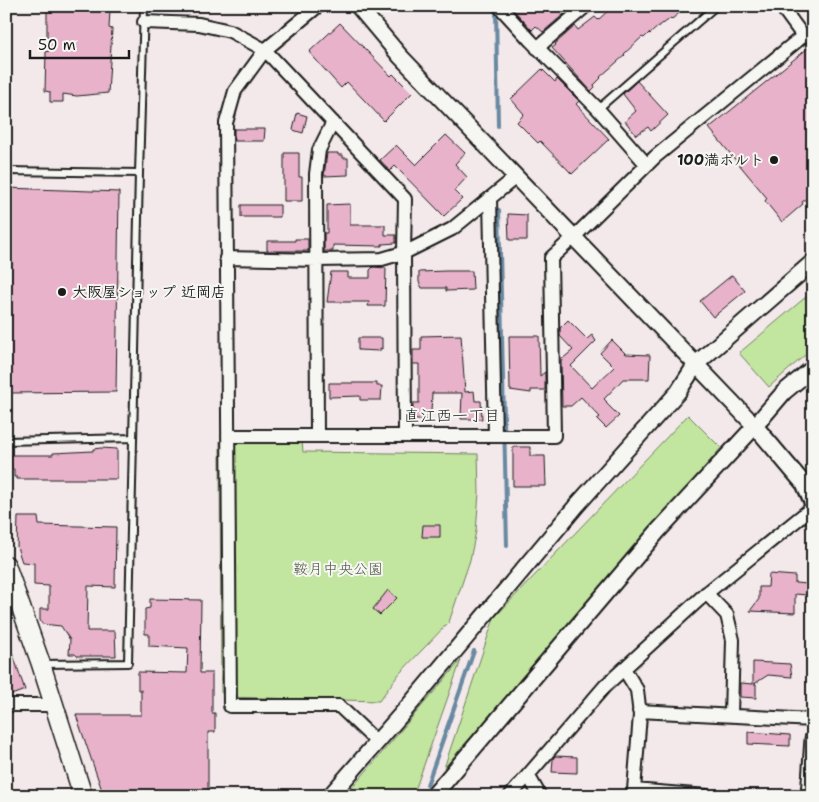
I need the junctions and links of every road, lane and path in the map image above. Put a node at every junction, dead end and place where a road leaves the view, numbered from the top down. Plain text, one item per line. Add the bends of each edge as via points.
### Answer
1 (144, 6) edge
2 (318, 6) edge
3 (358, 6) edge
4 (586, 6) edge
5 (716, 6) edge
6 (781, 6) edge
7 (500, 8) edge
8 (144, 22) junction
9 (537, 48) junction
10 (265, 50) junction
11 (598, 110) junction
12 (333, 122) junction
13 (647, 165) junction
14 (6, 171) edge
15 (138, 173) junction
16 (516, 177) junction
17 (490, 198) junction
18 (574, 237) junction
19 (404, 252) junction
20 (226, 258) junction
21 (317, 260) junction
22 (813, 262) edge
23 (696, 364) junction
24 (813, 368) edge
25 (755, 426) junction
26 (228, 436) junction
27 (318, 436) junction
28 (405, 436) junction
29 (495, 436) junction
30 (132, 438) junction
31 (6, 440) edge
32 (813, 505) edge
33 (6, 565) edge
34 (706, 593) junction
35 (41, 664) junction
36 (624, 669) junction
37 (6, 705) edge
38 (53, 705) junction
39 (640, 711) junction
40 (731, 715) junction
41 (813, 720) edge
42 (813, 739) edge
43 (377, 742) junction
44 (528, 775) junction
45 (634, 793) edge
46 (83, 796) edge
47 (330, 796) edge
48 (433, 796) edge
49 (510, 796) edge
50 (540, 796) edge
51 (707, 796) edge
52 (809, 796) edge

1 - 8 lane
2 - 10 street
3 - 16 street via 400,56
4 - 9 street
5 - 11 lane
6 - 13 street via 803,36
7 - 9 street
8 - 10 street via 199,24 230,31
8 - 15 lane
9 - 11 street
10 - 12 street
10 - 20 street via 235,91 226,123
11 - 13 street
12 - 19 street via 405,199
12 - 21 street via 318,150
13 - 18 street
14 - 15 lane
15 - 30 lane
16 - 17 street
16 - 18 street
17 - 19 street via 452,229
17 - 29 street
18 - 23 street
18 - 29 street via 551,258 554,436
19 - 21 street via 382,259
19 - 28 street
20 - 21 street
20 - 26 street
21 - 27 street
22 - 23 street
23 - 25 street
23 - 43 street via 678,392 577,505
24 - 25 street via 784,392
25 - 32 street via 804,484
25 - 48 street via 658,531
26 - 27 street
26 - 43 street via 230,706 339,706
27 - 28 street
28 - 29 street
30 - 31 lane
30 - 35 lane via 128,663
32 - 34 street
33 - 35 main road
34 - 36 street
34 - 40 street via 727,615 733,640
35 - 38 main road
36 - 39 street via 637,690
36 - 44 street via 605,686
37 - 38 street
38 - 46 main road
39 - 40 street
39 - 45 street
40 - 41 street
42 - 52 street
43 - 47 street
44 - 49 street
44 - 50 street
45 - 51 street

